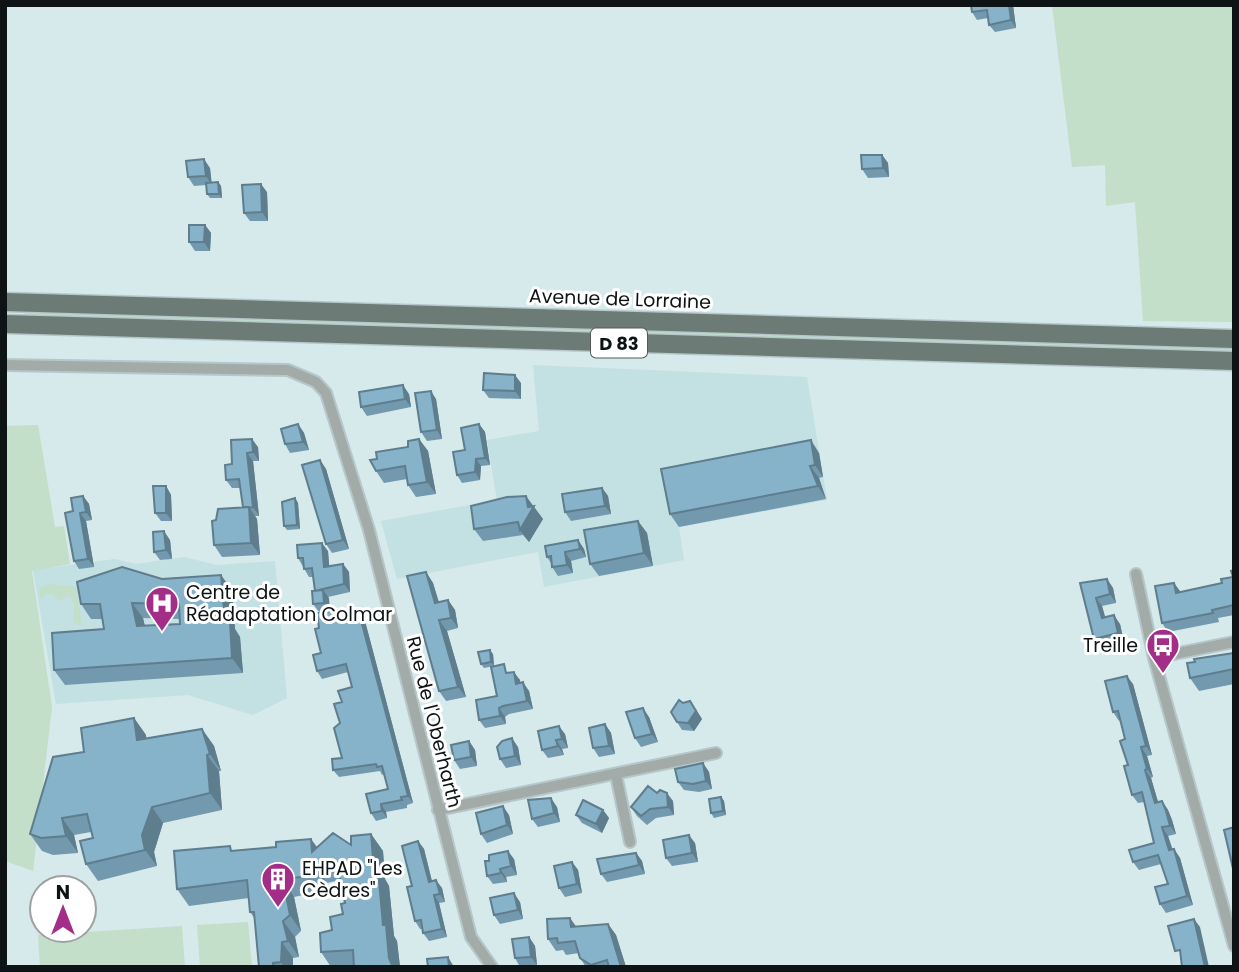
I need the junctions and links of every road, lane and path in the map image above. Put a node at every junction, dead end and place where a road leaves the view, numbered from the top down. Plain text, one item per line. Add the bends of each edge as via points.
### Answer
1 (5, 302) edge
2 (5, 324) edge
3 (1234, 339) edge
4 (1234, 361) edge
5 (5, 365) edge
6 (1136, 574) dead end
7 (1234, 642) edge
8 (1154, 658) junction
9 (716, 753) dead end
10 (616, 775) junction
11 (438, 810) junction
12 (630, 842) dead end
13 (1234, 946) edge
14 (492, 967) edge

1 - 3 main road, Avenue de Lorraine / D 83
2 - 4 main road, D 83
5 - 11 street, Rue de l'Oberharth via 288,370 316,382 333,412 369,530
6 - 8 street
7 - 8 street
8 - 13 street
9 - 10 street
10 - 11 street
10 - 12 street
11 - 14 street, Rue de l'Oberharth via 471,937

